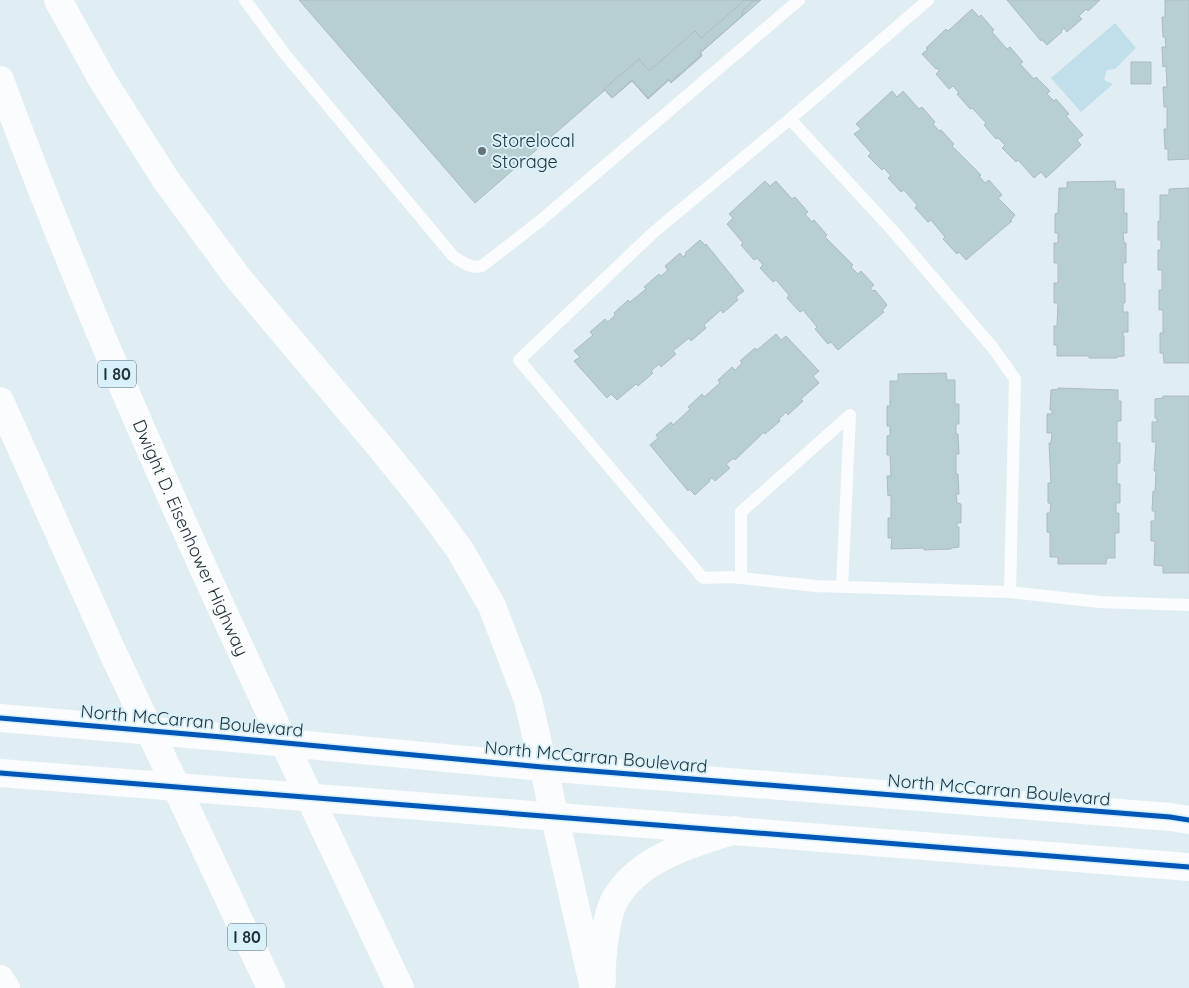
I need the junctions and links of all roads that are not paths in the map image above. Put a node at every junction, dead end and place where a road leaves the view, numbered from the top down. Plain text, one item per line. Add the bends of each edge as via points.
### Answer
1 (58, 0) edge
2 (245, 0) edge
3 (799, 0) edge
4 (928, 0) edge
5 (0, 80) edge
6 (790, 119) junction
7 (0, 401) edge
8 (741, 578) junction
9 (842, 586) junction
10 (1010, 592) junction
11 (1189, 605) edge
12 (0, 718) edge
13 (542, 767) junction
14 (0, 773) edge
15 (553, 816) junction
16 (1183, 818) edge
17 (735, 830) junction
18 (1189, 867) edge
19 (0, 979) edge
20 (6, 988) edge
21 (271, 988) edge
22 (400, 988) edge
23 (594, 988) edge
24 (602, 988) edge

1 - 13 main road via 103,81 172,187 238,278 382,449 460,550 492,606 528,700
2 - 3 lane via 284,54 453,256 477,267 540,221
4 - 6 lane
5 - 22 main road, Dwight D. Eisenhower Highway / I 80 via 105,345 246,662
6 - 8 lane via 654,232 519,360 703,578
6 - 10 lane via 894,232 1016,379
7 - 21 main road, I 80 via 113,653
8 - 9 lane
8 - 9 lane via 741,512 850,415
9 - 10 lane
10 - 11 lane via 1100,602
12 - 13 main road, North McCarran Boulevard
13 - 15 main road
13 - 16 main road, North McCarran Boulevard
14 - 15 main road
15 - 17 main road
15 - 23 main road
17 - 18 main road
17 - 24 main road via 666,855 633,876 618,894 608,917 603,946
19 - 20 main road

